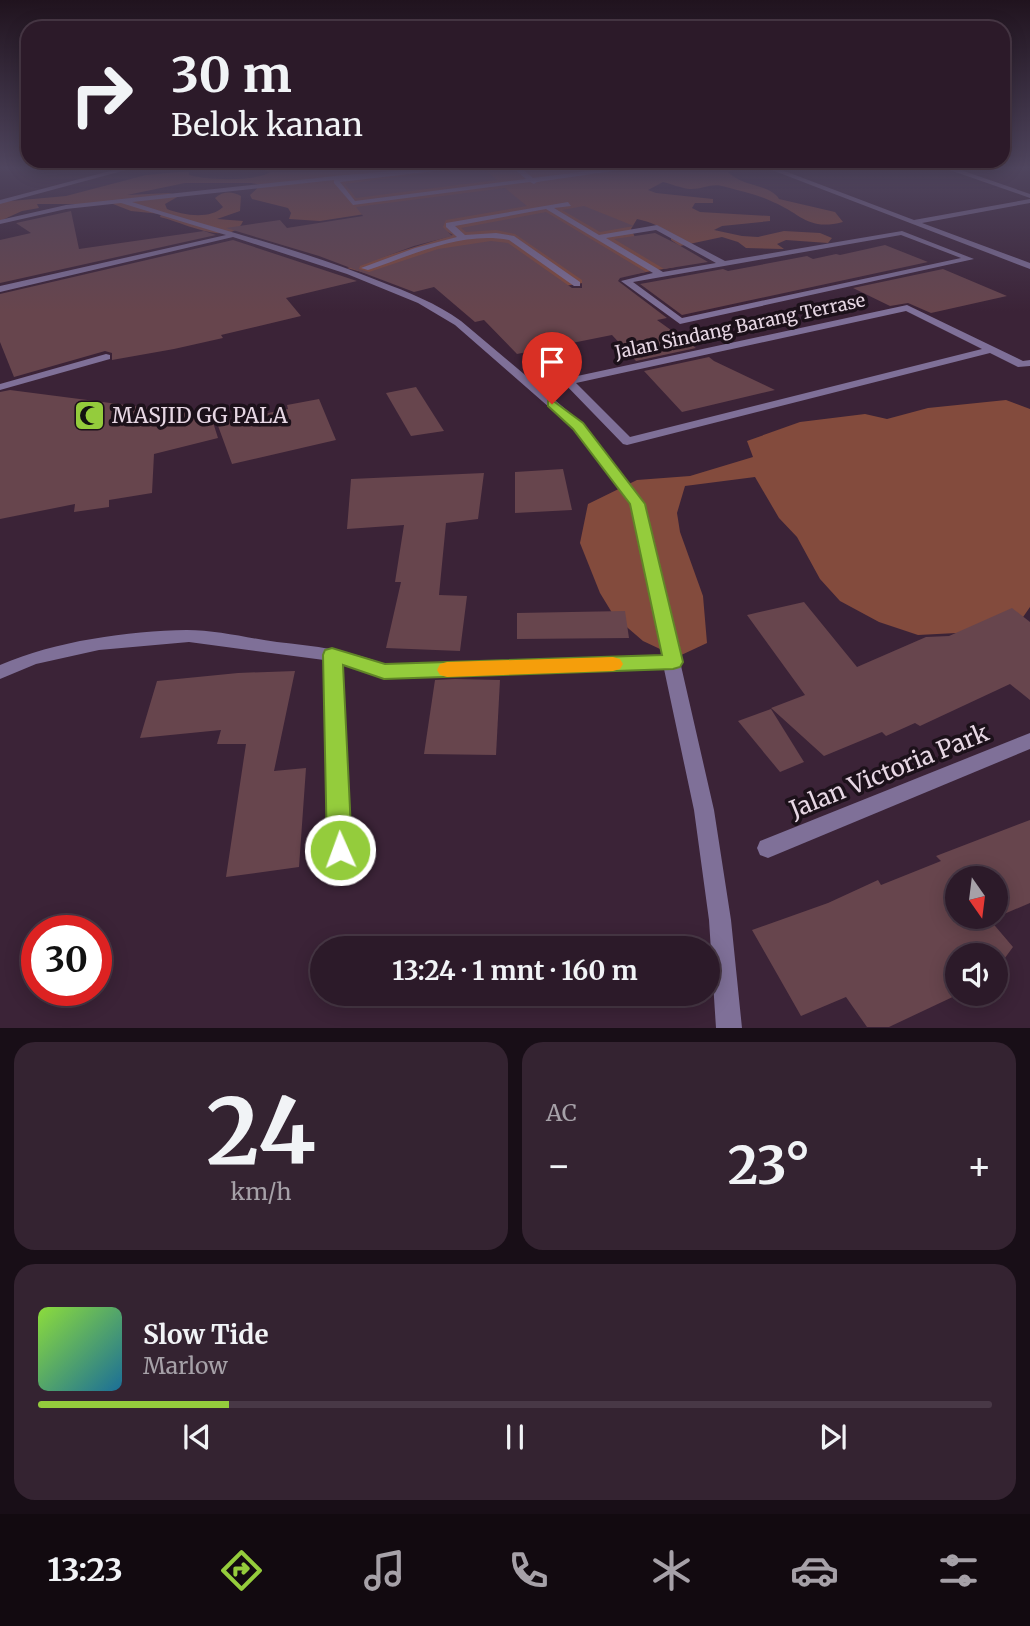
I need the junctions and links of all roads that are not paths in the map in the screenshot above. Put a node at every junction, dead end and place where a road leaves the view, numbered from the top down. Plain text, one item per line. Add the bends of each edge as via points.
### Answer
1 (28, 215) edge
2 (165, 215) edge
3 (504, 215) edge
4 (561, 215) edge
5 (892, 215) edge
6 (951, 215) edge
7 (0, 222) edge
8 (913, 223) junction
9 (231, 236) junction
10 (599, 237) junction
11 (465, 239) junction
12 (976, 246) junction
13 (948, 250) junction
14 (724, 264) junction
15 (1030, 266) edge
16 (365, 268) dead end
17 (662, 275) junction
18 (577, 284) dead end
19 (0, 289) edge
20 (992, 350) junction
21 (106, 357) dead end
22 (1030, 363) edge
23 (0, 387) edge
24 (332, 655) junction
25 (673, 662) junction
26 (0, 672) edge
27 (1030, 741) edge
28 (768, 848) dead end
29 (340, 850) dead end
30 (729, 1027) edge

1 - 7 street
2 - 9 street
3 - 11 street via 449,225
4 - 10 street
5 - 8 street
6 - 8 street
8 - 12 street
9 - 19 street
9 - 25 street via 369,279 437,309 578,426 638,504
10 - 14 street via 657,228
10 - 17 street
11 - 16 street
11 - 18 street via 492,235 511,239
12 - 13 street
12 - 15 street
13 - 14 street via 902,233
13 - 17 street via 970,259 680,321 625,281
14 - 17 street
20 - 20 street, Jalan Sindang Barang Terrase via 907,308 568,381 627,441
20 - 22 street, Jalan Sindang Barang Terrase via 1022,365
21 - 23 street
24 - 25 street via 384,672
24 - 26 street via 189,636 148,638 32,658
24 - 29 street
25 - 30 street via 706,824
27 - 28 street, Jalan Victoria Park

